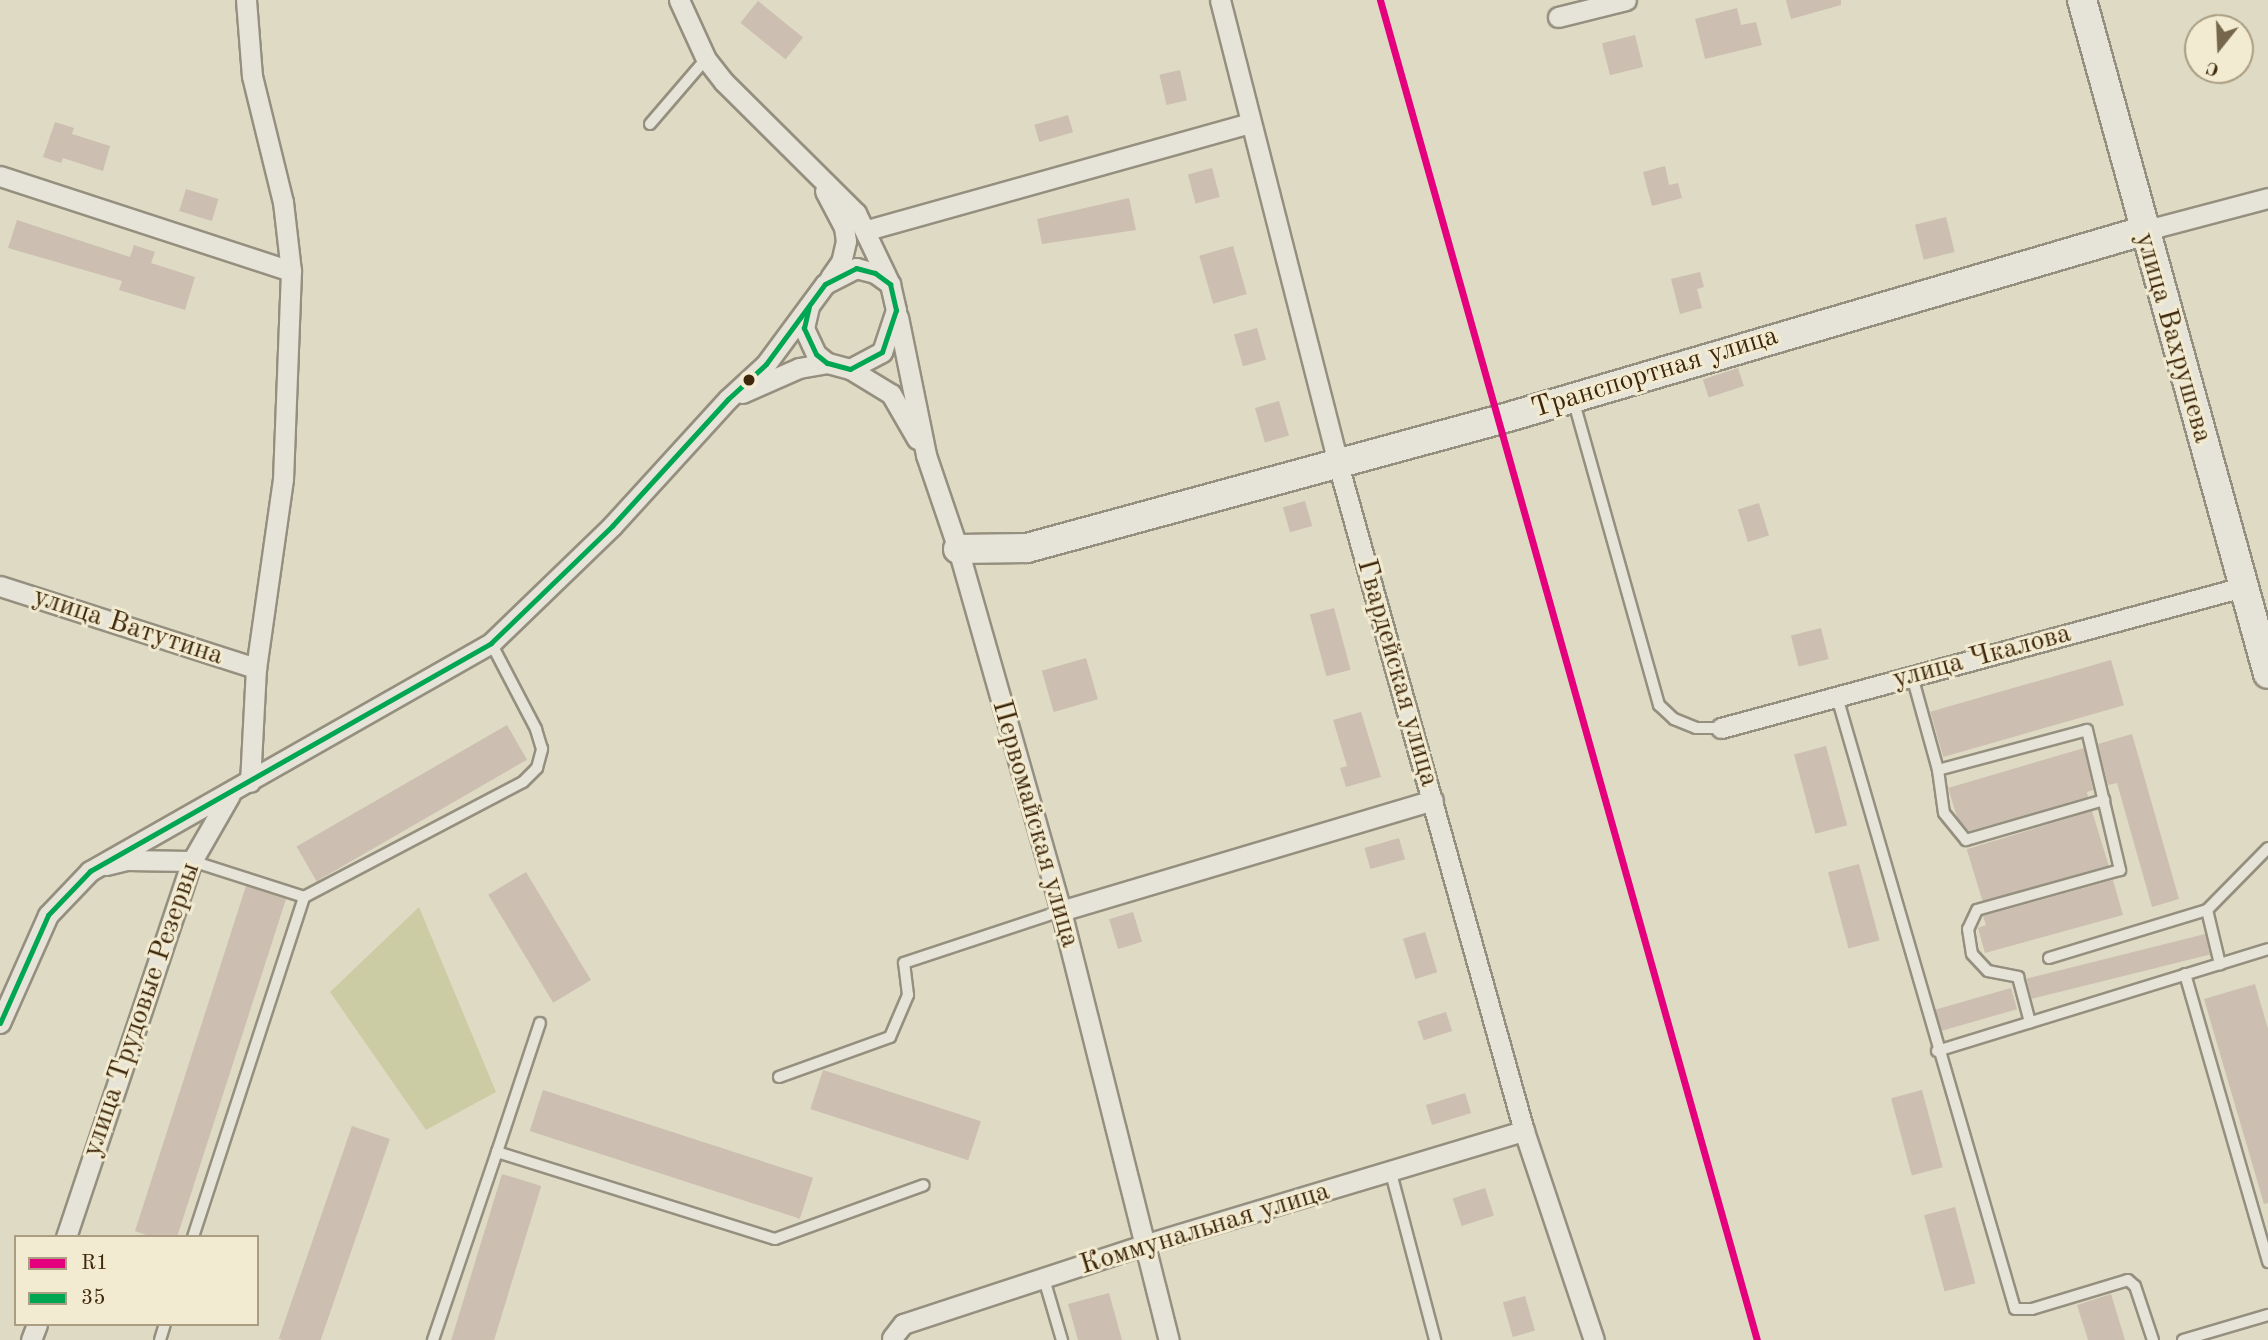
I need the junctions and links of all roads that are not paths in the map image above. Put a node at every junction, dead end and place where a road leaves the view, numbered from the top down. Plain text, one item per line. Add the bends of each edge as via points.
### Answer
1 (246, 0) edge
2 (679, 0) edge
3 (1220, 0) edge
4 (1626, 0) edge
5 (2082, 0) edge
6 (1558, 17) dead end
7 (706, 59) junction
8 (1249, 123) junction
9 (650, 124) dead end
10 (799, 157) junction
11 (0, 176) edge
12 (2268, 198) edge
13 (867, 230) junction
14 (2143, 231) junction
15 (291, 271) junction
16 (825, 284) junction
17 (890, 284) junction
18 (809, 307) junction
19 (896, 310) junction
20 (827, 363) junction
21 (850, 369) junction
22 (1572, 397) junction
23 (728, 399) junction
24 (926, 455) junction
25 (1338, 464) junction
26 (958, 549) junction
27 (0, 586) edge
28 (2243, 587) junction
29 (491, 643) junction
30 (256, 668) junction
31 (2268, 674) edge
32 (1912, 676) junction
33 (1837, 696) junction
34 (1721, 728) joint
35 (1938, 770) junction
36 (242, 786) junction
37 (1433, 800) junction
38 (2104, 800) junction
39 (2268, 848) edge
40 (192, 861) junction
41 (90, 871) junction
42 (304, 897) junction
43 (2207, 910) junction
44 (1061, 911) junction
45 (2268, 949) edge
46 (2049, 958) dead end
47 (2220, 964) junction
48 (2185, 974) junction
49 (2031, 1022) junction
50 (0, 1023) edge
51 (540, 1023) dead end
52 (1937, 1051) junction
53 (779, 1077) dead end
54 (1524, 1132) junction
55 (497, 1152) junction
56 (1391, 1173) junction
57 (924, 1185) dead end
58 (67, 1235) edge
59 (194, 1235) edge
60 (1143, 1245) junction
61 (2268, 1262) edge
62 (1044, 1279) junction
63 (2268, 1315) edge
64 (892, 1339) edge
65 (433, 1340) edge
66 (1062, 1340) edge
67 (1169, 1340) edge
68 (1434, 1340) edge
69 (1594, 1340) edge
70 (2153, 1340) edge
71 (2183, 1340) edge

1 - 15 street via 252,76 283,202
2 - 7 street
3 - 8 street, Гвардейская улица
4 - 6 street
5 - 14 street, улица Вахрушева
7 - 9 lane
7 - 10 street
8 - 13 street
8 - 25 street, Гвардейская улица
10 - 13 street via 835,190
10 - 16 street via 825,190 844,227 841,262
11 - 15 street
12 - 14 street, Транспортная улица
13 - 17 street
14 - 22 street, Транспортная улица
14 - 28 street, улица Вахрушева
15 - 30 street via 283,479
16 - 17 street via 856,268 875,273
16 - 18 street
17 - 19 street
18 - 20 street via 804,328 816,354
18 - 23 street via 766,364
19 - 21 street via 882,352
19 - 24 street, Первомайская улица
20 - 21 street
20 - 23 street via 800,368
21 - 24 street via 891,394
22 - 25 street, Транспортная улица
22 - 34 lane via 1659,705 1674,719 1696,728
23 - 29 street via 612,526
24 - 26 street, Первомайская улица
25 - 26 street, Транспортная улица via 1027,548
25 - 37 street, Гвардейская улица
26 - 44 street, Первомайская улица
27 - 30 street, улица Ватутина
28 - 31 street, улица Вахрушева
28 - 32 street, улица Чкалова
29 - 36 street
29 - 42 lane via 536,729 542,749 537,768 523,782
30 - 36 street
32 - 33 street, улица Чкалова
32 - 35 lane
33 - 34 street, улица Чкалова
33 - 52 lane
35 - 38 lane via 1944,813 1966,840
35 - 38 lane via 2087,730
36 - 40 street, улица Трудовые Резервы via 217,811
36 - 41 street
37 - 44 street
37 - 54 street, Гвардейская улица
38 - 49 lane via 2120,870 1977,910 1968,929 1972,954 1988,971 2018,977
39 - 43 lane
40 - 41 street via 126,860
40 - 42 lane
40 - 58 street, улица Трудовые Резервы
41 - 50 street via 48,915
42 - 59 lane
43 - 46 lane
43 - 47 lane
44 - 53 lane via 904,964 908,995 890,1037
44 - 60 street, Первомайская улица
45 - 47 lane
47 - 48 lane
48 - 49 lane
48 - 61 lane
49 - 52 lane
51 - 55 lane
52 - 70 lane via 2015,1309 2128,1280 2135,1286
54 - 56 street, Коммунальная улица
54 - 69 street, Гвардейская улица
55 - 57 lane via 775,1239
55 - 65 lane
56 - 60 street, Коммунальная улица
56 - 68 lane
60 - 62 street, Коммунальная улица
60 - 67 street, Первомайская улица
62 - 64 street, Коммунальная улица via 903,1324
62 - 66 lane
63 - 71 lane

